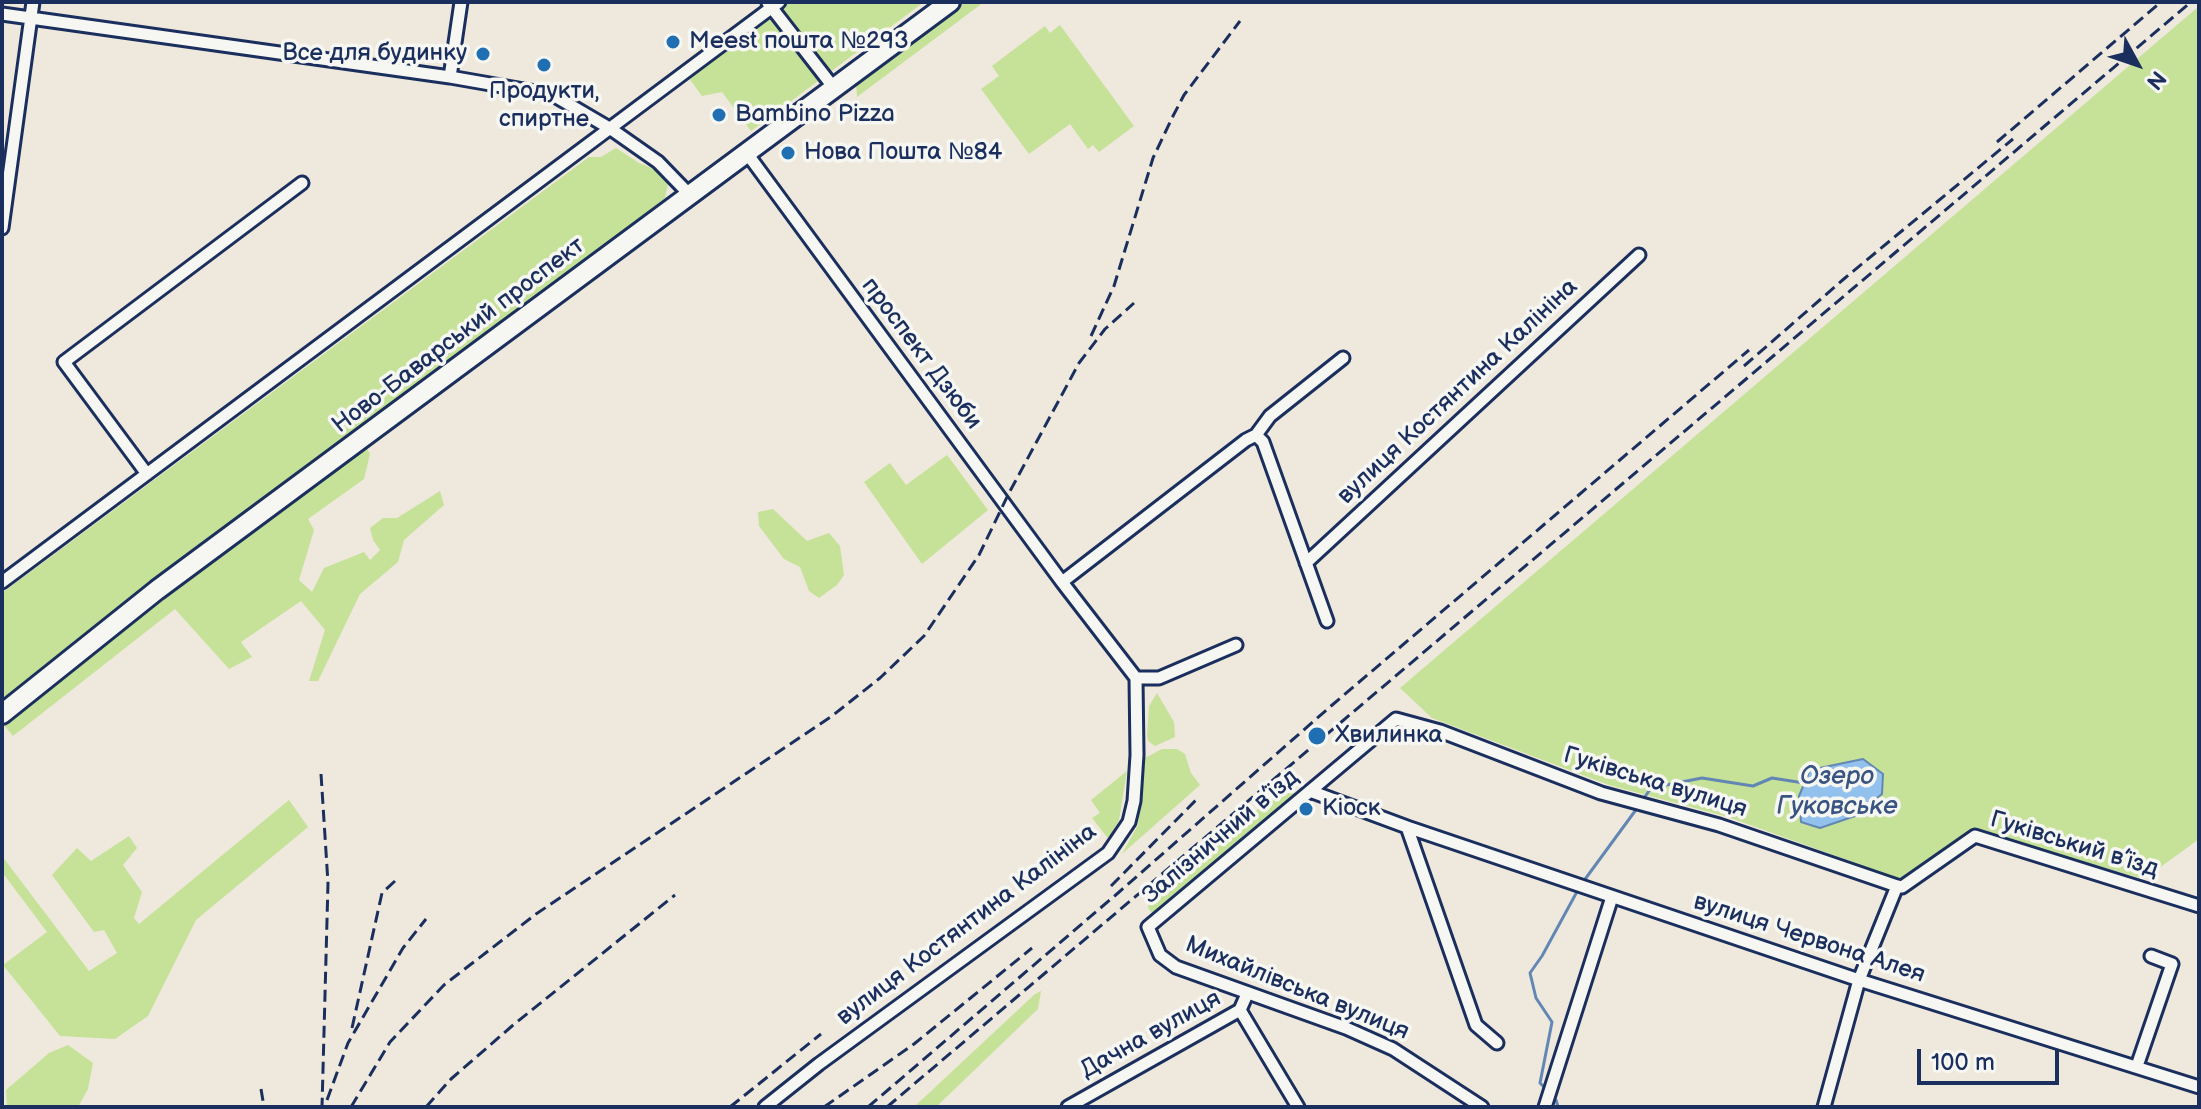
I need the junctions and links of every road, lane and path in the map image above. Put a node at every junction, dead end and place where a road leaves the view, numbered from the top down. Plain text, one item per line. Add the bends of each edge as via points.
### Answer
1 (33, 2) edge
2 (461, 2) edge
3 (950, 2) edge
4 (773, 4) edge
5 (2, 14) edge
6 (32, 17) junction
7 (450, 77) junction
8 (834, 88) junction
9 (611, 129) junction
10 (746, 152) junction
11 (302, 183) dead end
12 (689, 194) junction
13 (2, 228) edge
14 (1639, 255) dead end
15 (1343, 358) dead end
16 (1256, 435) junction
17 (147, 474) junction
18 (1306, 563) junction
19 (2, 582) edge
20 (1062, 582) junction
21 (1327, 621) dead end
22 (1236, 645) dead end
23 (1136, 678) junction
24 (2, 714) edge
25 (1396, 719) joint
26 (1310, 791) junction
27 (1407, 827) junction
28 (1899, 886) junction
29 (1612, 897) junction
30 (2199, 906) edge
31 (1148, 927) joint
32 (2151, 956) dead end
33 (1859, 980) junction
34 (1247, 994) junction
35 (1240, 1010) junction
36 (1497, 1043) dead end
37 (2137, 1066) junction
38 (2199, 1087) edge
39 (765, 1107) edge
40 (1068, 1107) edge
41 (1298, 1107) edge
42 (1482, 1107) edge
43 (1545, 1107) edge
44 (1824, 1107) edge

1 - 6 street
2 - 7 street
3 - 8 main road, Ново-Баварський проспект
4 - 8 street
4 - 9 street
5 - 6 street
6 - 7 street
6 - 13 street
7 - 9 street via 553,95
8 - 10 main road, Ново-Баварський проспект
9 - 12 street via 658,162
9 - 17 street
10 - 12 main road, Ново-Баварський проспект
10 - 20 street, проспект Дзюби
11 - 17 street via 64,362
12 - 24 main road, Ново-Баварський проспект via 157,590
14 - 18 street, вулиця Костянтина Калініна
15 - 16 street via 1270,416
16 - 18 street
16 - 20 street
17 - 19 street
18 - 21 street
20 - 23 street
22 - 23 street via 1159,678
23 - 39 street, вулиця Костянтина Калініна via 1134,801 1129,822 1108,853
25 - 26 street, Залізничний в’їзд
25 - 28 street, Гуківська вулиця via 1601,793 1719,825
26 - 27 street, вулиця Червона Алея
26 - 31 street, Залізничний в’їзд
27 - 29 street, вулиця Червона Алея
27 - 36 street via 1476,1025
28 - 30 street, Гуківський в’їзд via 1975,836
28 - 33 street
29 - 33 street, вулиця Червона Алея
29 - 43 street
31 - 34 street, Михайлівська вулиця via 1160,955 1176,967
32 - 37 street via 2172,964
33 - 37 street, вулиця Червона Алея
33 - 44 street
34 - 35 street, Дачна вулиця
34 - 42 street, Михайлівська вулиця via 1393,1049
35 - 40 street, Дачна вулиця
35 - 41 street
37 - 38 street, вулиця Червона Алея

